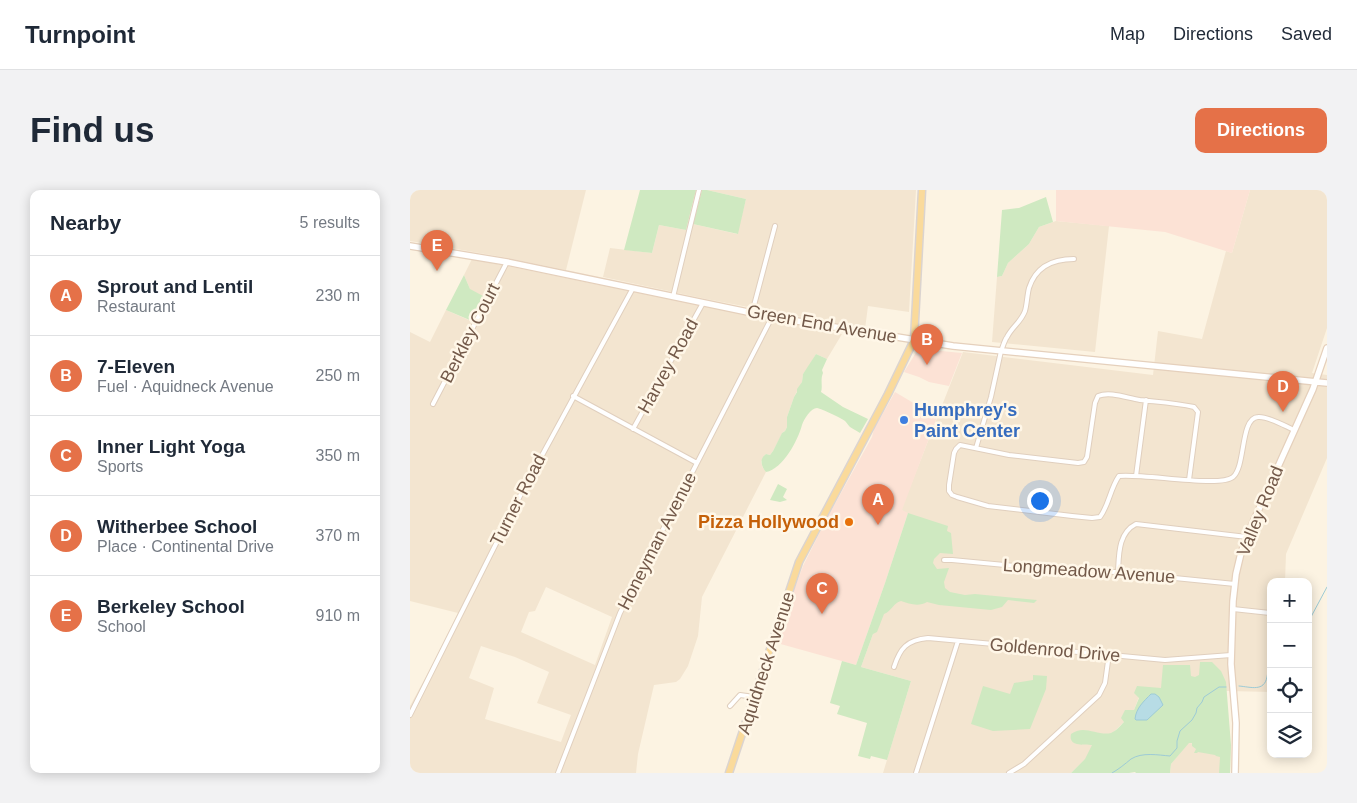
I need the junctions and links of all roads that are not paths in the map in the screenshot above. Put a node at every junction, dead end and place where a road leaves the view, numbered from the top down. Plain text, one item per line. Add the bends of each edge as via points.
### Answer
1 (699, 190) edge
2 (922, 190) edge
3 (775, 226) dead end
4 (410, 246) edge
5 (1074, 259) dead end
6 (506, 262) junction
7 (633, 288) junction
8 (673, 297) junction
9 (703, 303) junction
10 (752, 313) junction
11 (772, 317) junction
12 (914, 340) junction
13 (1327, 348) edge
14 (1001, 351) junction
15 (1316, 382) junction
16 (1327, 383) edge
17 (573, 396) junction
18 (1146, 400) junction
19 (433, 404) dead end
20 (633, 429) junction
21 (1294, 430) junction
22 (976, 448) junction
23 (697, 464) junction
24 (1136, 476) junction
25 (1188, 480) junction
26 (1246, 537) junction
27 (944, 560) dead end
28 (1118, 572) junction
29 (1235, 584) junction
30 (1233, 609) junction
31 (1267, 613) edge
32 (958, 641) junction
33 (1109, 654) junction
34 (1231, 654) junction
35 (894, 667) dead end
36 (754, 697) junction
37 (730, 706) dead end
38 (410, 715) edge
39 (558, 773) edge
40 (730, 773) edge
41 (916, 773) edge
42 (1009, 773) edge
43 (1236, 773) edge

1 - 8 street
2 - 12 main road, Aquidneck Avenue
3 - 10 street
4 - 6 main road, Green End Avenue
5 - 14 street via 1056,261 1038,271 1029,289 1021,320 1007,336
6 - 7 main road, Green End Avenue
6 - 19 street, Berkley Court
7 - 8 main road, Green End Avenue
7 - 17 street, Turner Road
8 - 9 main road, Green End Avenue
9 - 10 main road, Green End Avenue
9 - 20 street, Harvey Road
10 - 11 main road, Green End Avenue
11 - 12 main road, Green End Avenue
11 - 23 street, Honeyman Avenue
12 - 14 main road, Green End Avenue
12 - 36 main road, Aquidneck Avenue via 798,562
13 - 15 main road, Valley Road
14 - 15 main road, Green End Avenue
14 - 22 street
15 - 16 main road, Green End Avenue
15 - 21 main road, Valley Road
17 - 20 street
17 - 38 street, Turner Road
18 - 22 street via 1098,396 1087,457 1082,463
18 - 24 street
18 - 25 street via 1194,407 1198,412
20 - 23 street
21 - 25 street via 1257,416 1250,422 1240,466 1233,477 1226,481
21 - 26 main road, Valley Road
22 - 24 street via 960,445 956,449 949,491 957,498 988,506 1100,517 1119,476
23 - 39 street, Honeyman Avenue via 620,613
24 - 25 street
26 - 28 street via 1136,524 1122,538
26 - 29 main road, Valley Road
27 - 28 street, Longmeadow Avenue
28 - 29 street, Longmeadow Avenue
29 - 30 main road, Valley Road
30 - 31 street
30 - 34 main road, Valley Road
32 - 33 street, Goldenrod Drive
32 - 35 street, Goldenrod Drive via 916,640 901,650
32 - 41 street
33 - 34 street, Goldenrod Drive via 1165,660
33 - 42 street via 1105,683 1099,695 1024,764
34 - 43 main road, Valley Road
36 - 37 street via 740,695
36 - 40 main road, Aquidneck Avenue

